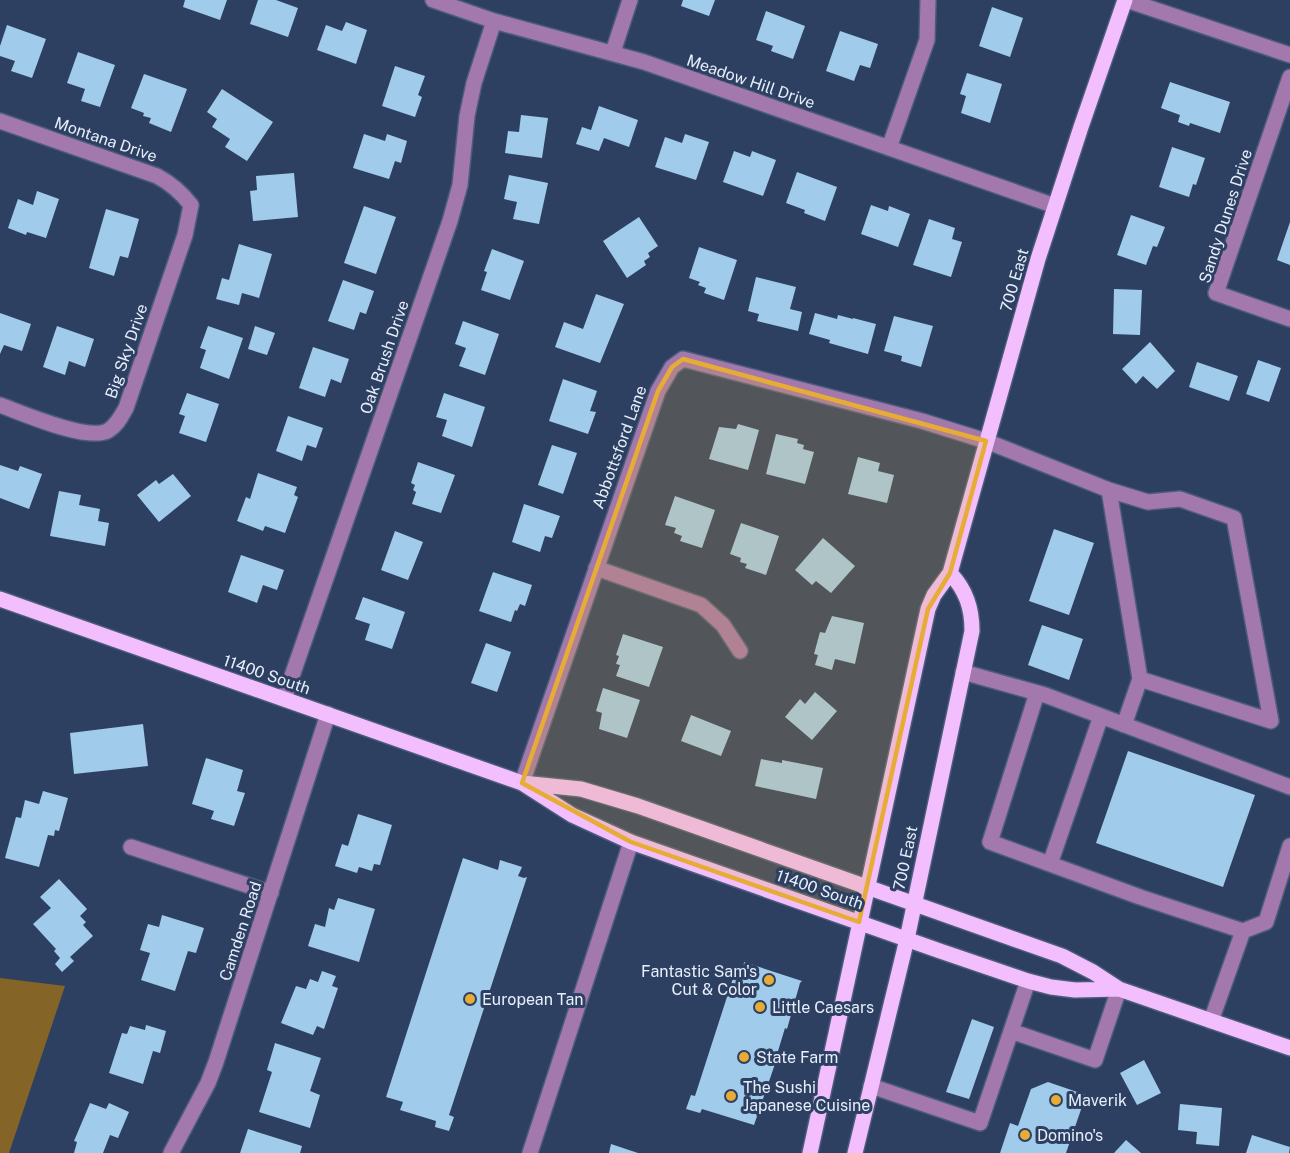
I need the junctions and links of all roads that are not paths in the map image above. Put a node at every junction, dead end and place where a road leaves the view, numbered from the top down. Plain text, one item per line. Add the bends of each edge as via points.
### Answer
1 (433, 0) edge
2 (630, 0) edge
3 (928, 0) edge
4 (1125, 0) edge
5 (494, 21) junction
6 (613, 52) junction
7 (1290, 55) edge
8 (1290, 77) edge
9 (0, 121) edge
10 (889, 148) junction
11 (191, 205) joint
12 (1055, 206) junction
13 (1290, 319) edge
14 (0, 405) edge
15 (986, 441) junction
16 (1110, 490) junction
17 (596, 568) junction
18 (950, 573) junction
19 (0, 599) edge
20 (740, 651) dead end
21 (963, 672) junction
22 (1140, 679) junction
23 (1037, 693) junction
24 (284, 699) junction
25 (328, 714) junction
26 (1101, 716) junction
27 (1124, 725) junction
28 (522, 783) junction
29 (1290, 787) edge
30 (631, 842) junction
31 (1290, 846) edge
32 (131, 847) dead end
33 (1050, 864) junction
34 (867, 887) junction
35 (271, 893) junction
36 (914, 904) junction
37 (860, 922) junction
38 (1243, 931) junction
39 (907, 939) junction
40 (1028, 981) junction
41 (1119, 989) junction
42 (1211, 1021) junction
43 (1011, 1031) junction
44 (1290, 1048) edge
45 (871, 1086) junction
46 (171, 1153) edge
47 (530, 1153) edge
48 (810, 1153) edge
49 (855, 1153) edge

1 - 5 street, Meadow Hill Drive
2 - 6 street
3 - 10 street via 927,40
4 - 7 street
4 - 12 main road, 700 East
5 - 6 street, Meadow Hill Drive
5 - 24 street, Oak Brush Drive via 474,83 460,185 450,221
6 - 10 street, Meadow Hill Drive
8 - 13 street, Sandy Dunes Drive via 1216,293
9 - 11 street, Montana Drive via 158,176 171,183
10 - 12 street, Meadow Hill Drive
11 - 14 street, Big Sky Drive via 185,236 119,422 107,432 90,434
12 - 15 main road, 700 East
15 - 16 street
15 - 17 street, Abbottsford Lane via 683,359 672,367 658,391
15 - 18 main road, 700 East
16 - 22 street
16 - 22 street via 1148,502 1180,499 1234,518 1271,721
17 - 20 street via 701,605 723,625
17 - 28 street, Abbottsford Lane
18 - 21 main road, 700 East via 966,594 972,619
18 - 34 main road, 700 East via 928,609
19 - 24 main road, 11400 South
21 - 23 street
21 - 36 main road, 700 East
22 - 27 street
23 - 26 street
23 - 33 street via 990,842
24 - 25 main road, 11400 South
25 - 28 main road, 11400 South
25 - 35 street, Camden Road
26 - 27 street
26 - 33 street
27 - 29 street
28 - 30 main road, 11400 South via 572,815
28 - 34 main road, 11400 South via 610,796
30 - 37 main road, 11400 South
30 - 47 street
31 - 38 street via 1266,922
32 - 35 street
33 - 38 street
34 - 36 main road, 11400 South
34 - 37 main road, 700 East
35 - 46 street, Camden Road via 208,1083
36 - 39 main road, 700 East
36 - 41 main road, 11400 South via 1062,956
37 - 39 main road, 11400 South
37 - 48 main road, 700 East
38 - 42 street
39 - 40 main road, 11400 South
39 - 45 main road, 700 East
40 - 41 main road, 11400 South via 1075,990
40 - 43 street
41 - 42 main road, 11400 South
41 - 43 street via 1095,1060
42 - 44 main road, 11400 South
43 - 45 street via 980,1123
45 - 49 main road, 700 East

